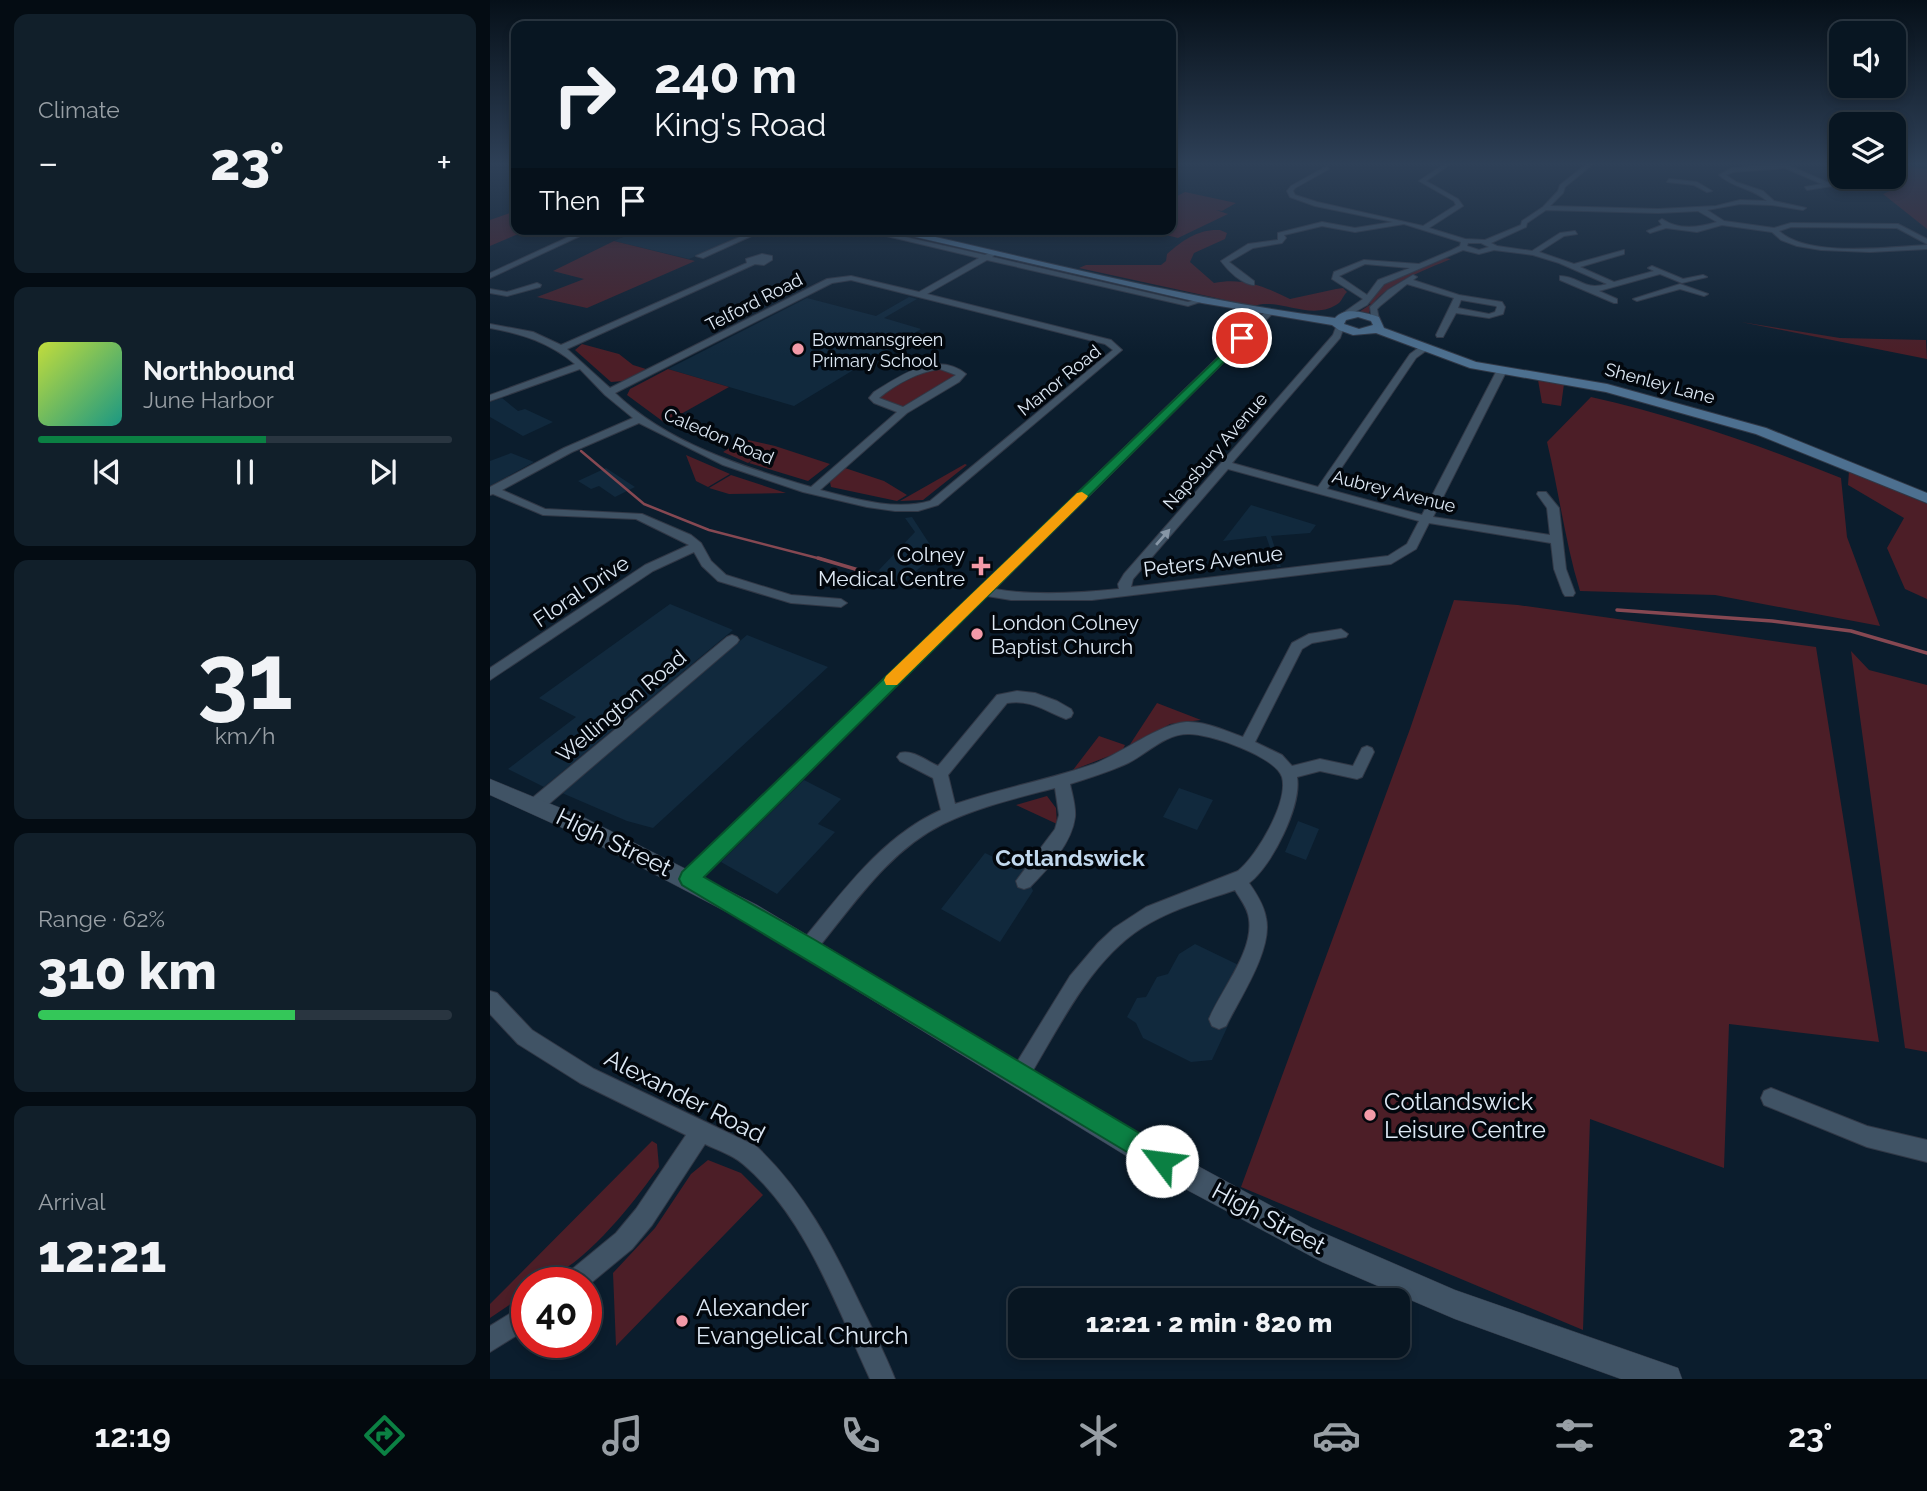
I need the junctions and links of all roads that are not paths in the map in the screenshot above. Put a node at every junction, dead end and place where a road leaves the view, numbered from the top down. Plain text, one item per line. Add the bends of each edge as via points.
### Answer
1 (1305, 227) edge
2 (1343, 227) edge
3 (1371, 227) edge
4 (1520, 227) edge
5 (1662, 227) edge
6 (1676, 227) edge
7 (1706, 227) edge
8 (1754, 227) edge
9 (1783, 227) edge
10 (1900, 227) edge
11 (1424, 228) edge
12 (1774, 230) junction
13 (1650, 231) dead end
14 (1575, 233) dead end
15 (580, 235) edge
16 (750, 235) edge
17 (890, 235) edge
18 (910, 235) edge
19 (1486, 242) junction
20 (1464, 244) junction
21 (1927, 244) edge
22 (1493, 248) junction
23 (1480, 252) junction
24 (1621, 252) dead end
25 (1533, 253) junction
26 (991, 255) junction
27 (700, 256) dead end
28 (752, 263) dead end
29 (1574, 265) junction
30 (1421, 266) junction
31 (1648, 266) dead end
32 (1660, 272) junction
33 (490, 276) edge
34 (1703, 277) dead end
35 (1563, 278) dead end
36 (1634, 279) junction
37 (1407, 281) junction
38 (1251, 283) dead end
39 (537, 285) dead end
40 (1614, 285) junction
41 (490, 291) edge
42 (1592, 291) junction
43 (1662, 292) junction
44 (1704, 294) dead end
45 (920, 295) junction
46 (1458, 298) junction
47 (1366, 299) junction
48 (1637, 299) dead end
49 (1614, 301) dead end
50 (1453, 310) junction
51 (1269, 313) junction
52 (1376, 323) junction
53 (1340, 325) junction
54 (490, 326) edge
55 (1440, 335) dead end
56 (1424, 348) junction
57 (560, 349) junction
58 (579, 366) junction
59 (1502, 370) junction
60 (608, 393) junction
61 (490, 398) edge
62 (904, 411) junction
63 (640, 419) junction
64 (1226, 465) junction
65 (491, 491) edge
66 (813, 491) junction
67 (1320, 491) junction
68 (1542, 494) dead end
69 (1927, 498) edge
70 (922, 509) joint
71 (1425, 519) junction
72 (1556, 540) junction
73 (697, 546) junction
74 (1126, 590) junction
75 (985, 591) junction
76 (1569, 593) dead end
77 (841, 603) dead end
78 (1342, 635) dead end
79 (732, 640) dead end
80 (490, 675) edge
81 (1066, 713) dead end
82 (1247, 745) junction
83 (1367, 752) dead end
84 (905, 757) dead end
85 (1288, 773) junction
86 (940, 774) junction
87 (1062, 781) junction
88 (490, 787) edge
89 (537, 804) junction
90 (949, 812) junction
91 (689, 879) junction
92 (1238, 880) junction
93 (1024, 881) dead end
94 (808, 947) junction
95 (490, 1000) edge
96 (1219, 1019) dead end
97 (1019, 1076) junction
98 (1771, 1098) dead end
99 (700, 1133) junction
100 (1927, 1152) edge
101 (592, 1267) edge
102 (511, 1326) edge
103 (490, 1340) edge
104 (1612, 1370) edge
105 (883, 1379) edge
106 (1667, 1379) edge

1 - 38 street via 1280,234 1280,242 1251,246 1225,261
2 - 3 street
4 - 19 street
5 - 13 street
6 - 7 street
8 - 12 street
9 - 12 street
10 - 21 street
11 - 20 street
12 - 21 street via 1783,239 1807,247
14 - 25 street via 1562,234
15 - 33 street
16 - 27 street
17 - 26 street
18 - 26 main road
19 - 20 street
19 - 22 street
20 - 23 street
20 - 30 street, Napsbury Avenue
22 - 23 street
22 - 25 street
23 - 37 street
24 - 29 street
25 - 29 street
26 - 45 street
26 - 51 main road
28 - 57 street
29 - 40 street
30 - 47 street, Napsbury Avenue via 1381,282
30 - 47 street via 1373,261 1337,274 1341,283
31 - 32 street
32 - 34 street via 1682,281
32 - 36 street
35 - 42 street
36 - 40 street
36 - 43 street
37 - 46 street
37 - 52 street via 1373,309
39 - 41 street via 510,293
40 - 42 street
42 - 49 street
43 - 44 street via 1684,286
43 - 48 street
45 - 60 street, Telford Road via 851,278 835,279
45 - 70 street, Manor Road via 1108,342 1118,350
46 - 50 street
46 - 50 street via 1499,304 1499,314
47 - 53 street, Napsbury Avenue
50 - 55 street
51 - 53 main road
51 - 75 street
52 - 53 main road, Shenley Lane via 1358,314
52 - 53 main road via 1369,332 1353,332
52 - 56 main road, Shenley Lane
53 - 64 street, Napsbury Avenue
54 - 57 street, Caledon Road via 536,336
56 - 59 main road, Shenley Lane
56 - 67 street via 1413,356
57 - 58 street, Caledon Road
58 - 60 street, Caledon Road
58 - 61 street
59 - 69 main road, Shenley Lane via 1608,388 1761,431
59 - 71 street, Peters Avenue
60 - 63 street, Caledon Road
62 - 62 street via 874,396 929,366 944,366 961,374
62 - 66 street
63 - 65 street
63 - 66 street, Caledon Road via 712,457
64 - 67 street, Aubrey Avenue
74 -> 64 street, Napsbury Avenue via 1128,577
65 - 73 street via 543,512 638,516 681,533
66 - 70 street, Caledon Road via 875,505
67 - 71 street, Aubrey Avenue
68 - 72 street via 1553,508
71 - 72 street, Aubrey Avenue
71 - 74 street, Peters Avenue via 1412,546 1391,560
72 - 76 street
73 - 77 street via 722,578 791,599
73 - 80 street, Floral Drive via 649,568
74 - 75 street, Peters Avenue via 1084,596 1011,596
75 - 91 street
78 - 82 street via 1309,639 1297,646
79 - 89 street, Wellington Road
81 - 86 street via 1054,704 1021,696 1002,699
82 - 85 street via 1280,762
82 - 87 street via 1194,727 1180,729 1119,760
83 - 85 street via 1357,773 1320,765
84 - 86 street
85 - 92 street via 1288,802 1254,867
86 - 90 street
87 - 90 street
87 - 93 street via 1065,825
88 - 89 street, High Street
89 - 91 street, High Street
90 - 94 street via 890,853
91 - 94 street, High Street
92 - 96 street via 1254,908 1259,929
92 - 97 street via 1155,911 1119,934 1067,997
94 - 97 street, High Street
95 - 99 street, Alexander Road via 525,1037 587,1076
97 - 104 street, High Street via 1226,1197 1332,1252
98 - 100 street via 1861,1137
99 - 101 street via 624,1241
99 - 105 street, Alexander Road via 748,1154 778,1181 819,1249
102 - 103 street
104 - 106 street, High Street

